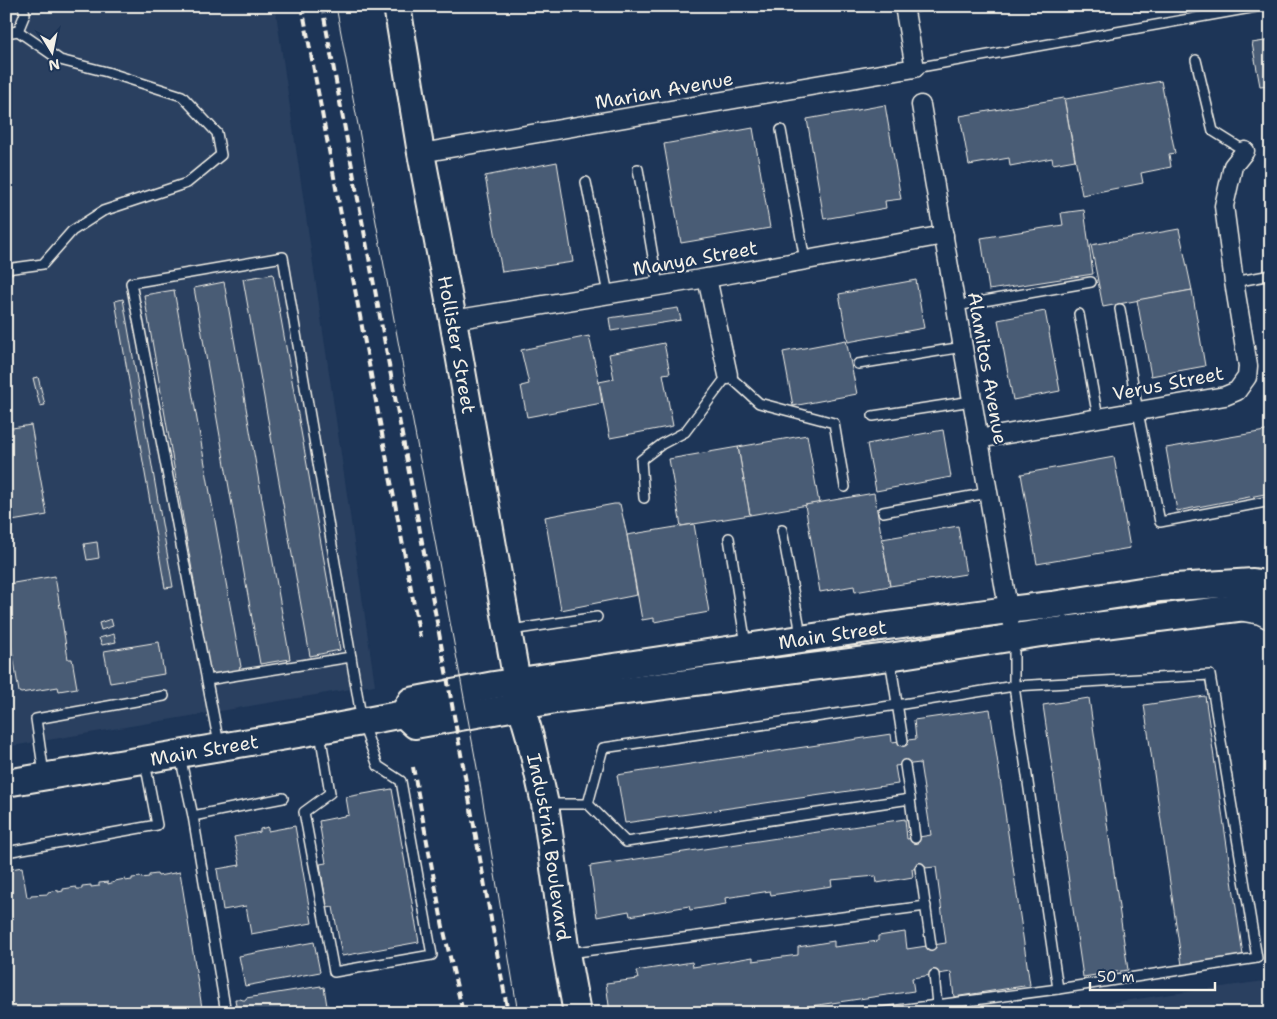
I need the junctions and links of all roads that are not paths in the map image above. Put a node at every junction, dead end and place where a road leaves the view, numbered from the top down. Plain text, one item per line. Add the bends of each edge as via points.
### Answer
1 (23, 6) edge
2 (397, 6) edge
3 (1262, 6) edge
4 (909, 7) edge
5 (18, 31) junction
6 (6, 34) edge
7 (1196, 60) dead end
8 (915, 68) junction
9 (921, 105) dead end
10 (781, 130) dead end
11 (1245, 151) joint
12 (421, 153) junction
13 (638, 169) dead end
14 (586, 182) dead end
15 (944, 235) junction
16 (805, 260) junction
17 (6, 269) edge
18 (1271, 276) edge
19 (706, 278) junction
20 (1091, 282) dead end
21 (1234, 282) junction
22 (658, 286) junction
23 (608, 294) junction
24 (956, 306) junction
25 (1120, 309) dead end
26 (1079, 314) dead end
27 (452, 320) junction
28 (963, 347) junction
29 (858, 364) dead end
30 (728, 375) junction
31 (972, 401) junction
32 (1138, 412) junction
33 (873, 416) dead end
34 (1098, 418) junction
35 (978, 439) junction
36 (845, 487) dead end
37 (988, 493) junction
38 (644, 498) dead end
39 (1271, 501) edge
40 (883, 512) dead end
41 (782, 530) dead end
42 (729, 538) dead end
43 (1271, 585) edge
44 (1271, 598) edge
45 (1245, 606) junction
46 (1008, 610) junction
47 (1271, 615) edge
48 (597, 617) dead end
49 (508, 631) junction
50 (1014, 637) junction
51 (801, 640) junction
52 (747, 648) junction
53 (351, 657) junction
54 (889, 657) junction
55 (207, 680) junction
56 (1014, 686) junction
57 (519, 694) junction
58 (164, 696) dead end
59 (897, 705) junction
60 (362, 722) junction
61 (320, 730) junction
62 (903, 741) dead end
63 (220, 747) junction
64 (180, 753) junction
65 (144, 760) junction
66 (906, 765) dead end
67 (45, 776) junction
68 (6, 783) edge
69 (283, 798) dead end
70 (910, 800) junction
71 (544, 804) junction
72 (588, 804) junction
73 (193, 816) junction
74 (915, 838) dead end
75 (6, 852) edge
76 (920, 868) dead end
77 (926, 906) junction
78 (931, 945) dead end
79 (566, 953) junction
80 (934, 975) dead end
81 (1058, 989) junction
82 (937, 1004) junction
83 (226, 1013) edge
84 (577, 1013) edge
85 (876, 1013) edge

1 - 5 lane via 24,14
2 - 12 main road, Hollister Street
3 - 8 lane
4 - 8 street
5 - 6 lane
5 - 17 lane via 60,60 182,96 217,133 221,155 187,183 103,211 72,231 43,264
7 - 11 lane via 1213,131
8 - 12 street, Marian Avenue
9 - 15 street, Alamitos Avenue
10 - 16 lane
11 - 21 street, Verus Street via 1233,166 1224,206
12 - 27 main road, Hollister Street
13 - 22 lane
14 - 23 lane
15 - 16 street, Manya Street
15 - 24 street, Alamitos Avenue
16 - 19 street, Manya Street
18 - 21 lane
19 - 22 street, Manya Street
19 - 30 street
20 - 24 lane
21 - 32 street, Verus Street via 1248,366 1247,376 1237,391
22 - 23 street, Manya Street
23 - 27 street, Manya Street
24 - 28 street, Alamitos Avenue
25 - 32 lane
26 - 34 lane
27 - 49 main road, Hollister Street
28 - 29 lane
28 - 31 street, Alamitos Avenue
30 - 36 lane via 759,403 834,423
30 - 38 lane via 685,432 641,460
31 - 33 lane
31 - 35 street, Alamitos Avenue
32 - 34 street, Verus Street
32 - 39 lane via 1160,522
34 - 35 street, Verus Street
35 - 37 street, Alamitos Avenue
37 - 40 lane
37 - 46 street, Alamitos Avenue
41 - 51 lane
42 - 52 lane
43 - 46 main road, Main Street via 1253,582 1160,588
44 - 45 main road, Main Street
45 - 47 highway
45 - 50 main road, Main Street
46 - 50 street, Alamitos Avenue
46 - 51 main road, Main Street
48 - 49 lane
49 - 57 main road, Hollister Street
50 - 54 main road, Main Street
50 - 56 lane
51 - 52 main road, Main Street
52 - 57 main road, Main Street
53 - 55 lane
53 - 55 lane via 283,257 131,283
53 - 60 lane
54 - 57 main road, Main Street via 712,679
54 - 59 lane
55 - 63 lane
56 - 59 lane
56 - 81 lane
56 - 81 lane via 1210,675 1257,958
57 - 60 main road, Main Street via 494,685 411,701 403,714
57 - 71 main road, Industrial Boulevard
58 - 67 lane via 36,719
59 - 62 lane
59 - 72 lane via 603,748
60 - 61 main road, Main Street
60 - 61 lane via 378,766 401,781 432,955 334,972 304,812 330,793
61 - 63 main road, Main Street
63 - 64 main road, Main Street
64 - 65 main road, Main Street
64 - 73 lane
65 - 67 main road, Main Street
65 - 75 lane via 157,825
66 - 70 lane
67 - 68 main road, Main Street
69 - 73 lane
70 - 72 lane via 626,842
70 - 74 lane
71 - 72 lane
71 - 79 main road, Industrial Boulevard
73 - 83 lane
76 - 77 lane
77 - 78 lane
77 - 79 lane
79 - 84 main road, Industrial Boulevard
80 - 82 lane
81 - 82 lane
82 - 85 lane

